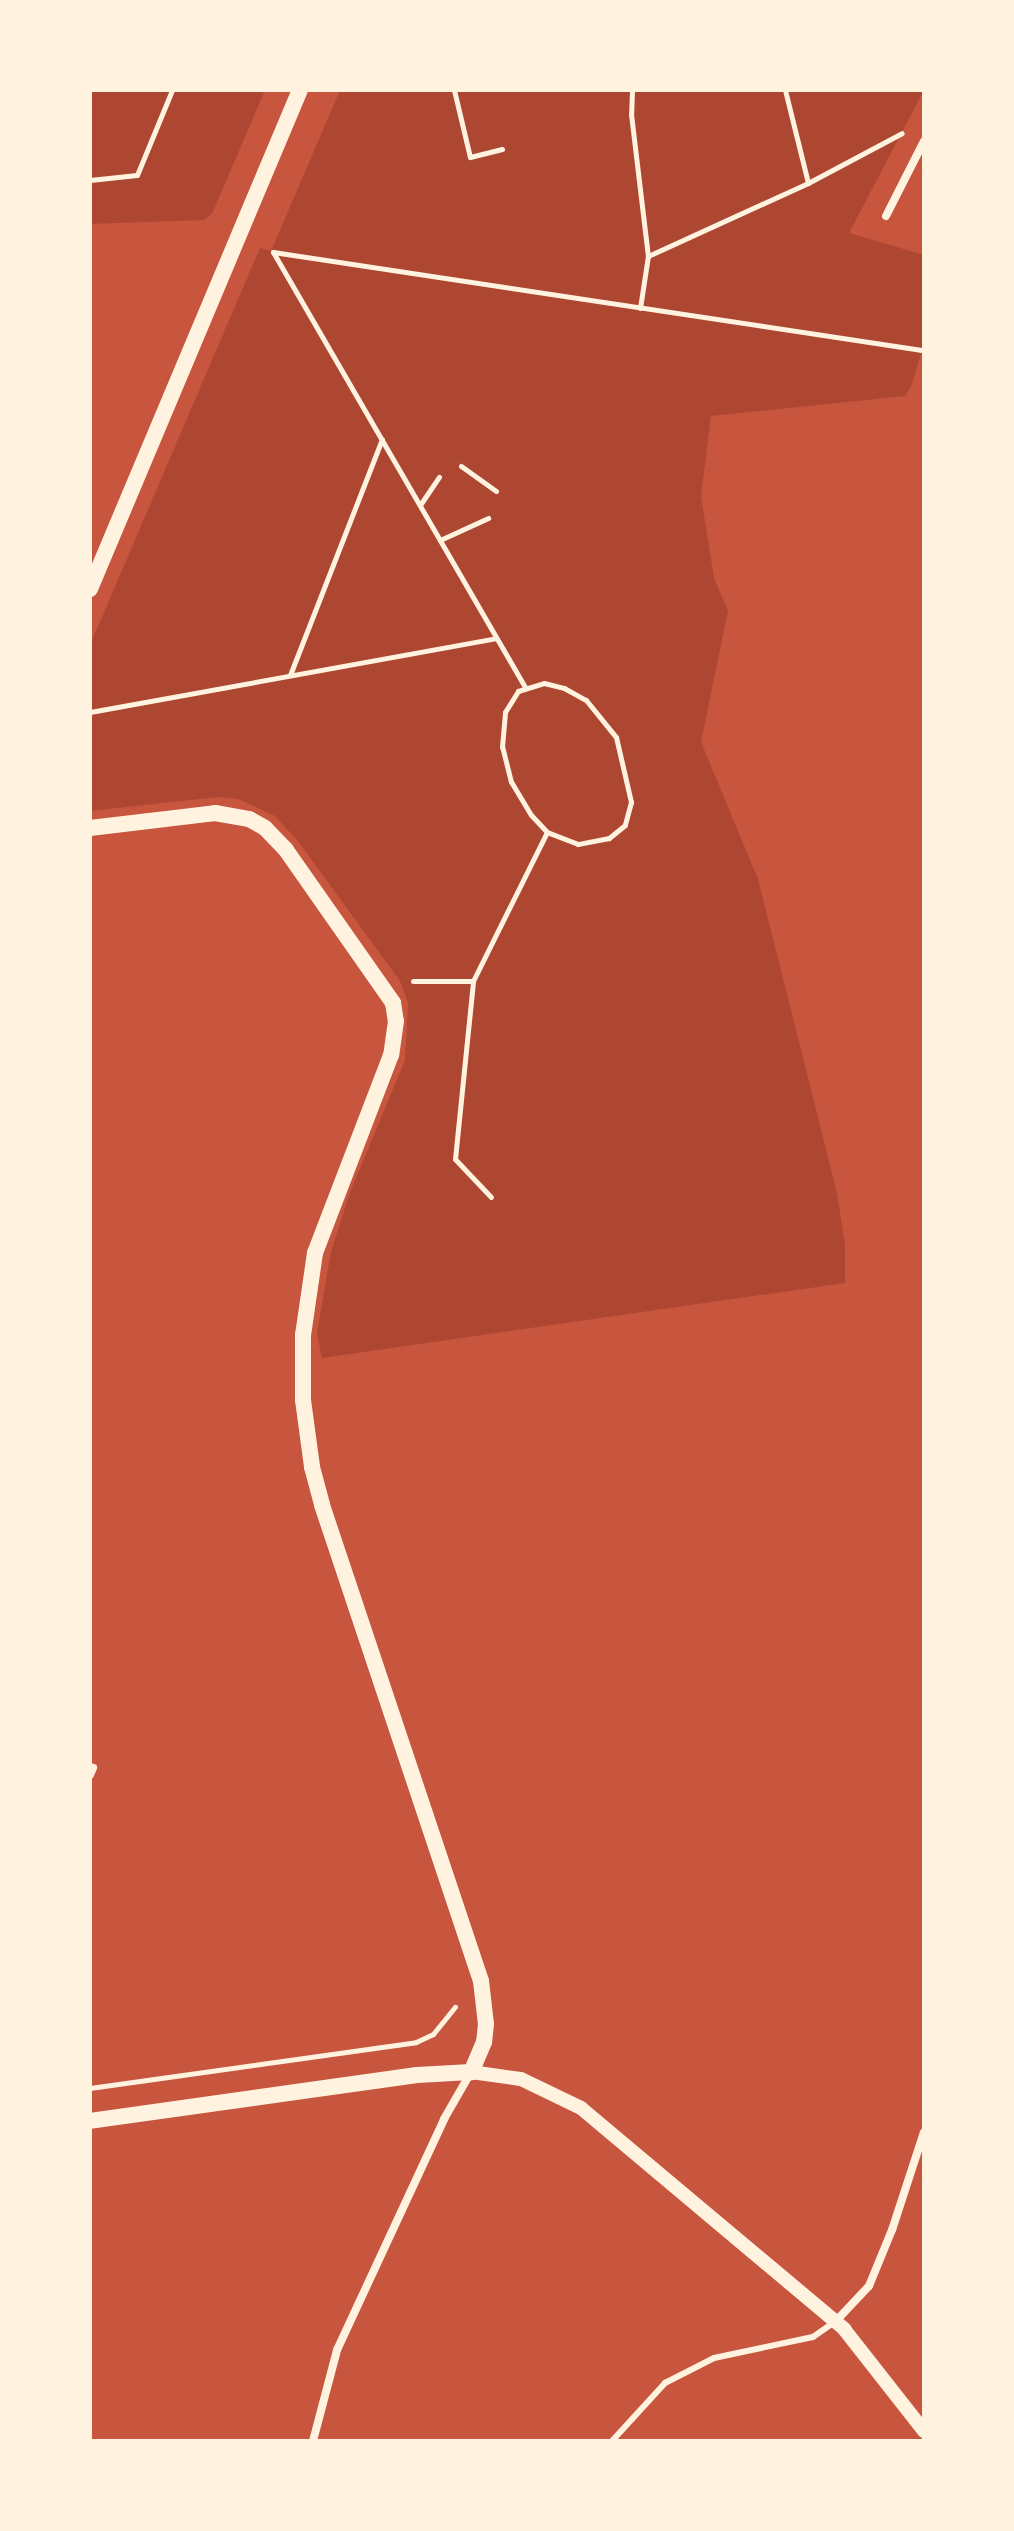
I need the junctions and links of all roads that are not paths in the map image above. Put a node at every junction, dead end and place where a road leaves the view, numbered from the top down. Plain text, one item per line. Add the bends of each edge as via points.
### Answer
1 (300, 90) edge
2 (924, 141) edge
3 (886, 216) dead end
4 (90, 589) edge
5 (90, 828) edge
6 (471, 2072) junction
7 (90, 2121) edge
8 (924, 2132) edge
9 (836, 2321) junction
10 (924, 2431) edge
11 (313, 2441) edge
12 (612, 2441) edge

1 - 4 main road
2 - 3 street
5 - 6 main road via 215,813 249,819 265,828 393,1003 391,1055 315,1253 303,1335 303,1400 322,1505 481,1981 485,2033
6 - 7 main road
6 - 9 street via 521,2079 581,2108
6 - 11 street via 337,2350
8 - 9 street via 869,2286
9 - 10 street
9 - 12 lane via 813,2337 714,2358 665,2383

